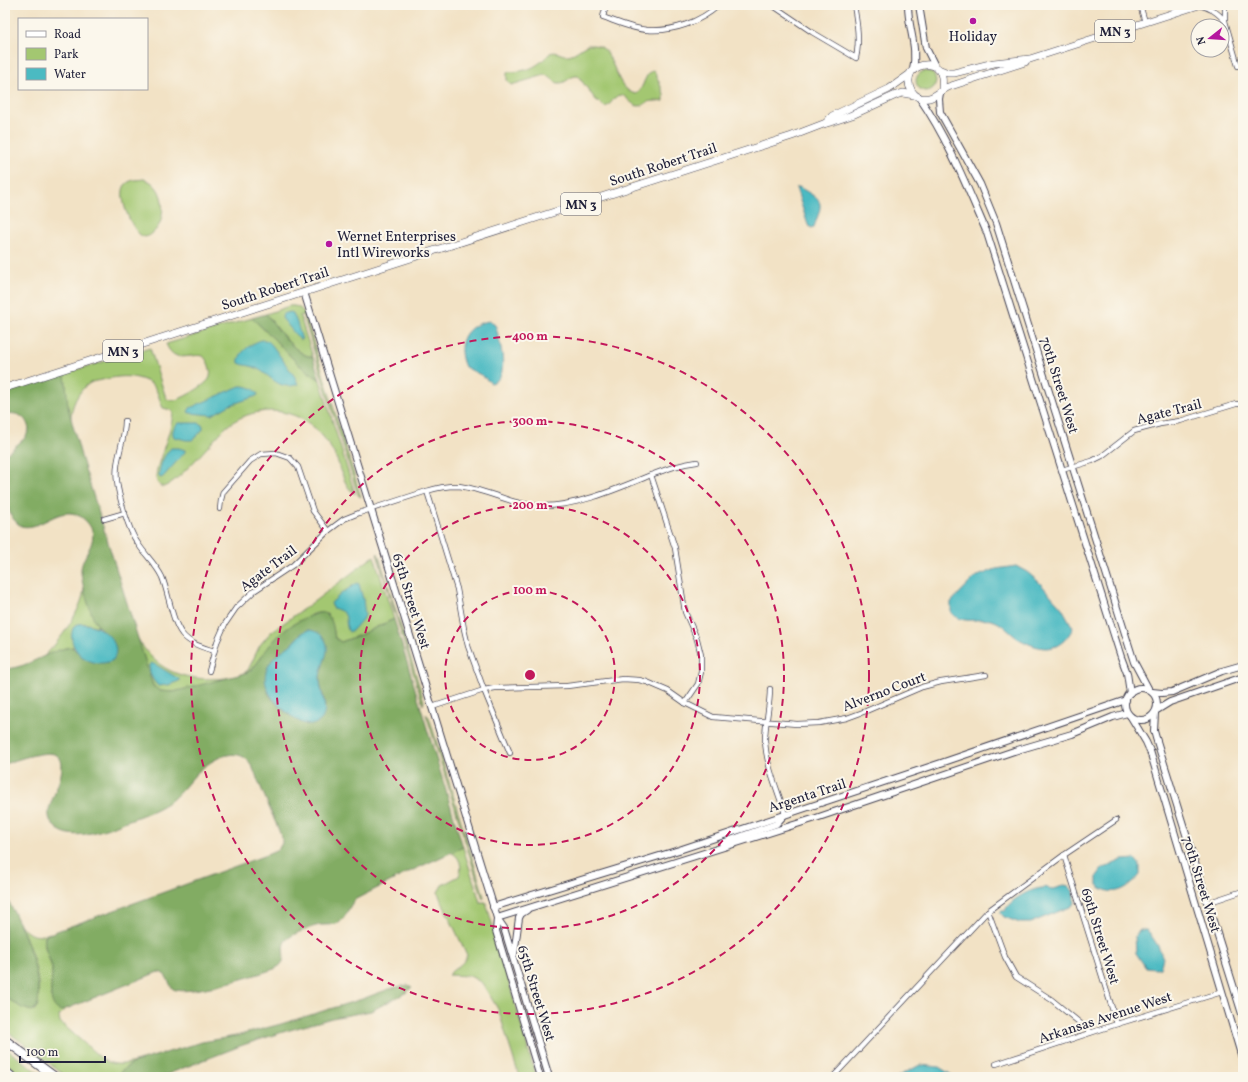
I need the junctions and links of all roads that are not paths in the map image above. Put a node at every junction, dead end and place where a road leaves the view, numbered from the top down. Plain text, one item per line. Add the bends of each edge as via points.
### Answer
1 (606, 5) edge
2 (719, 5) edge
3 (772, 5) edge
4 (854, 5) edge
5 (908, 5) edge
6 (918, 5) edge
7 (1140, 5) edge
8 (1200, 5) edge
9 (1225, 5) edge
10 (1222, 18) edge
11 (1225, 18) edge
12 (1145, 22) junction
13 (1230, 36) edge
14 (1030, 59) junction
15 (1240, 66) edge
16 (936, 67) junction
17 (912, 72) junction
18 (941, 92) junction
19 (916, 96) junction
20 (826, 122) junction
21 (304, 292) junction
22 (5, 388) edge
23 (1243, 404) edge
24 (125, 421) dead end
25 (698, 462) dead end
26 (1074, 467) junction
27 (1062, 470) junction
28 (651, 475) junction
29 (427, 491) junction
30 (220, 509) dead end
31 (371, 509) junction
32 (125, 513) junction
33 (104, 520) dead end
34 (328, 530) junction
35 (214, 651) junction
36 (1243, 664) edge
37 (209, 671) dead end
38 (986, 675) dead end
39 (1243, 677) edge
40 (770, 689) dead end
41 (484, 690) junction
42 (1150, 691) junction
43 (1130, 692) junction
44 (1126, 700) junction
45 (685, 703) junction
46 (432, 707) junction
47 (1156, 712) junction
48 (1129, 715) junction
49 (766, 722) junction
50 (510, 753) dead end
51 (785, 814) junction
52 (1116, 820) dead end
53 (707, 852) junction
54 (1064, 855) junction
55 (1243, 891) edge
56 (1207, 903) junction
57 (493, 907) junction
58 (531, 908) junction
59 (988, 911) junction
60 (496, 918) junction
61 (514, 958) junction
62 (1222, 992) junction
63 (1243, 1017) edge
64 (1117, 1024) junction
65 (1091, 1032) junction
66 (5, 1040) edge
67 (1243, 1061) edge
68 (996, 1064) dead end
69 (5, 1072) edge
70 (12, 1077) edge
71 (55, 1077) edge
72 (540, 1077) edge
73 (549, 1077) edge
74 (833, 1077) edge

1 - 2 street via 603,17 648,30 685,25 712,12
3 - 4 street via 856,58 859,37
5 - 17 street via 915,48
6 - 16 street via 926,48
7 - 12 street
8 - 10 street via 1210,8
8 - 12 main road, MN 3
9 - 11 street
12 - 14 main road, MN 3
13 - 15 street
14 - 16 main road, MN 3 via 994,63 954,73
14 - 18 main road
16 - 17 main road via 923,64
16 - 18 main road via 942,78
17 - 19 main road via 908,82
17 - 20 main road, South Robert Trail / MN 3 via 890,90 832,116
18 - 19 main road via 929,98
18 - 26 street, 70th Street West via 940,112 980,184 996,223
19 - 20 main road, South Robert Trail / MN 3 via 903,93 896,95 852,115
19 - 27 street, 70th Street West via 948,146 987,233
20 - 21 main road, South Robert Trail / MN 3 via 785,138
21 - 22 main road, South Robert Trail / MN 3
21 - 31 street, 65th Street West
23 - 26 street, Agate Trail via 1134,431 1102,456
24 - 32 street via 116,476
25 - 28 street, Agate Trail via 672,466
26 - 27 street, Agate Trail
26 - 42 street, 70th Street West via 1136,667
27 - 43 street, 70th Street West via 1126,667
28 - 29 street, Agate Trail via 580,501 550,506 525,505 461,487
28 - 45 street via 675,548 685,612 701,655 698,684
29 - 31 street, Agate Trail
29 - 41 street via 457,589 468,646
30 - 34 street via 224,492 250,461 261,454 276,453 290,458 298,467 313,511
31 - 34 street, Agate Trail via 347,518
31 - 46 street, 65th Street West
32 - 33 street
32 - 35 street via 135,539 162,576 181,633 192,643
34 - 35 street, Agate Trail via 297,563 262,585 239,605 222,628
35 - 37 street, Agate Trail
36 - 42 street via 1172,692
38 - 49 street, Alverno Court via 922,687 847,718 805,724
39 - 47 street via 1170,702
40 - 49 street
41 - 45 street, Alverno Court via 567,686 623,679 647,682 668,691
41 - 46 street, Alverno Court
41 - 50 street
42 - 43 street via 1140,688
42 - 47 street via 1157,699
43 - 44 street
44 - 48 street via 1125,708
44 - 51 street, Argenta Trail
45 - 49 street, Alverno Court via 713,717
46 - 57 street, 65th Street West
47 - 48 street via 1150,718 1140,721
47 - 56 street, 70th Street West via 1154,731
48 - 53 street, Argenta Trail via 1113,717 1072,734
48 - 62 street, 70th Street West via 1150,751
49 - 51 street via 767,756
51 - 53 street via 776,824 722,843
51 - 57 street, Argenta Trail
52 - 54 street
53 - 58 street, Argenta Trail
54 - 59 street
54 - 64 street, 69th Street West
55 - 56 street
56 - 63 street, 70th Street West
57 - 60 street, 65th Street West
58 - 60 street, Argenta Trail
58 - 61 street via 519,918
59 - 65 street via 1005,957 1016,977 1052,1000
59 - 74 street
60 - 61 street, 65th Street West via 504,928
60 - 72 street, 65th Street West via 496,931
61 - 73 street, 65th Street West
62 - 64 street, Arkansas Avenue West
62 - 67 street, 70th Street West
64 - 65 street, Arkansas Avenue West
65 - 68 street, Arkansas Avenue West
66 - 71 highway
69 - 70 highway

